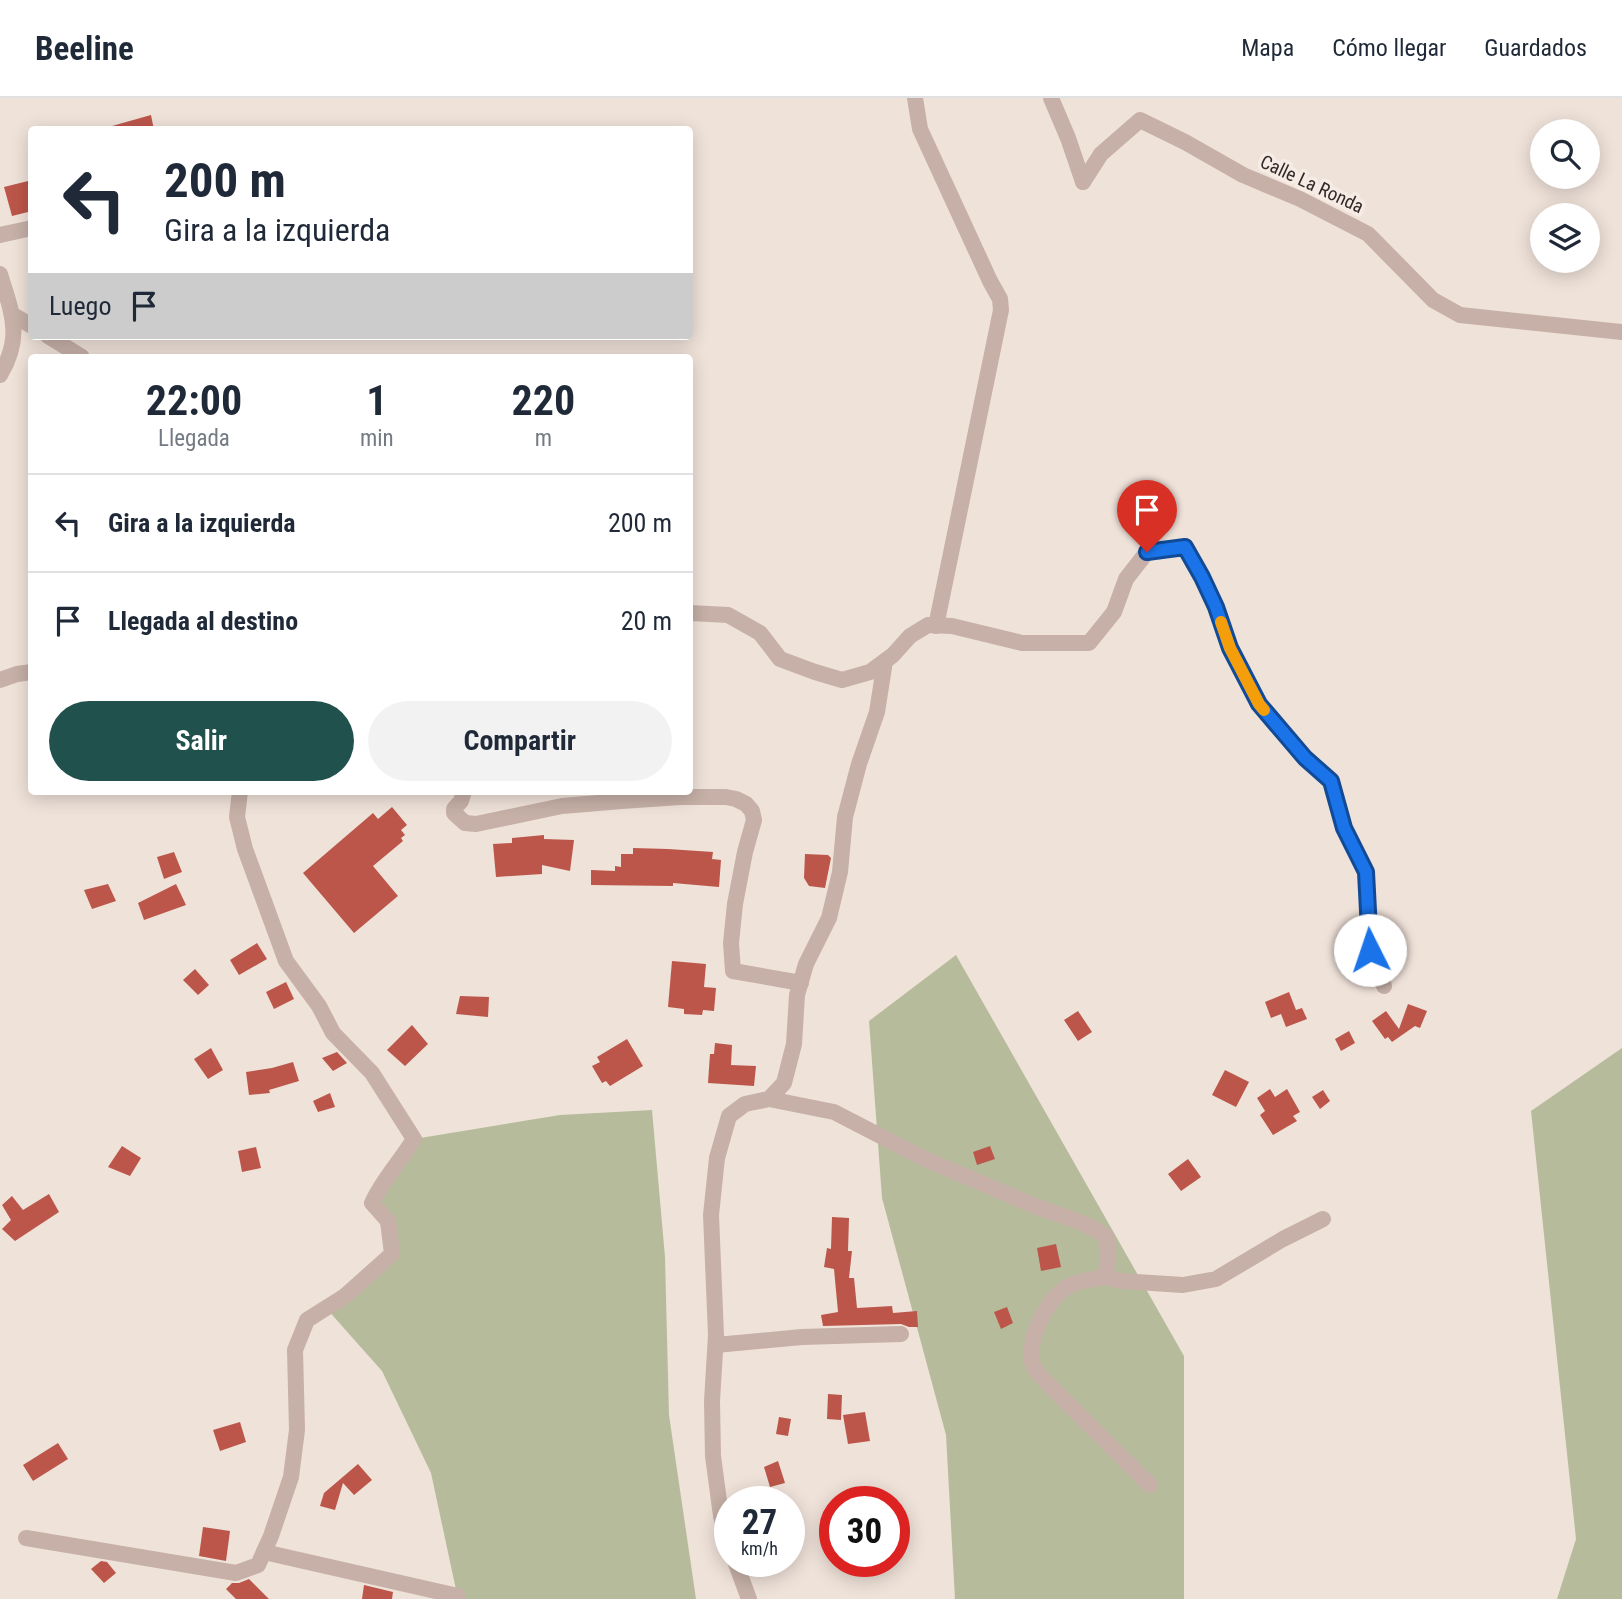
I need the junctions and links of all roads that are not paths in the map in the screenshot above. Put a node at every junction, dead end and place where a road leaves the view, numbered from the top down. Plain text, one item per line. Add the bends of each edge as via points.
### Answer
1 (915, 98) edge
2 (1051, 98) edge
3 (28, 229) edge
4 (0, 235) edge
5 (0, 274) edge
6 (13, 316) junction
7 (28, 324) edge
8 (1622, 332) edge
9 (54, 340) edge
10 (77, 354) edge
11 (0, 375) edge
12 (693, 613) edge
13 (936, 625) junction
14 (886, 661) junction
15 (28, 673) edge
16 (0, 680) edge
17 (240, 795) edge
18 (463, 795) edge
19 (800, 983) junction
20 (1384, 986) dead end
21 (769, 1099) junction
22 (1323, 1219) dead end
23 (1106, 1277) junction
24 (901, 1334) dead end
25 (716, 1345) junction
26 (1150, 1485) dead end
27 (716, 1486) edge
28 (26, 1538) dead end
29 (264, 1552) junction
30 (741, 1577) edge
31 (458, 1596) dead end
32 (749, 1599) edge

1 - 13 street via 920,129 1000,299 1001,310
2 - 8 street, Calle La Ronda via 1083,182 1101,154 1140,120 1368,234 1433,300 1460,315
3 - 4 street
5 - 6 street
6 - 7 street
6 - 11 street via 13,343
9 - 10 street
12 - 14 street via 728,615 760,634 780,659 842,680 870,672
13 - 14 street via 910,636
13 - 20 street via 1022,643 1089,643 1114,612 1126,579 1147,552 1185,547 1259,704 1331,781 1344,828 1366,872 1370,950
14 - 19 street via 877,712 845,817 840,872 829,918
15 - 16 street
17 - 29 street via 237,817 245,849 286,961 333,1033 373,1073 414,1139 372,1203 388,1221 392,1254 345,1296 307,1321 295,1350 297,1430 291,1477
18 - 19 street via 454,813 465,823 476,824 562,806 622,801 726,797 746,804 754,820 735,904 733,971
19 - 21 street via 785,1083
21 - 23 street via 834,1112 926,1159 1093,1228 1108,1239
21 - 25 street via 745,1104 729,1116 717,1158 711,1215
22 - 23 street via 1216,1279 1183,1285
23 - 26 street via 1068,1286 1057,1294 1034,1335 1032,1357 1048,1384
24 - 25 street
25 - 27 street via 712,1401
28 - 29 street via 236,1573 258,1565
29 - 31 street
30 - 32 street

